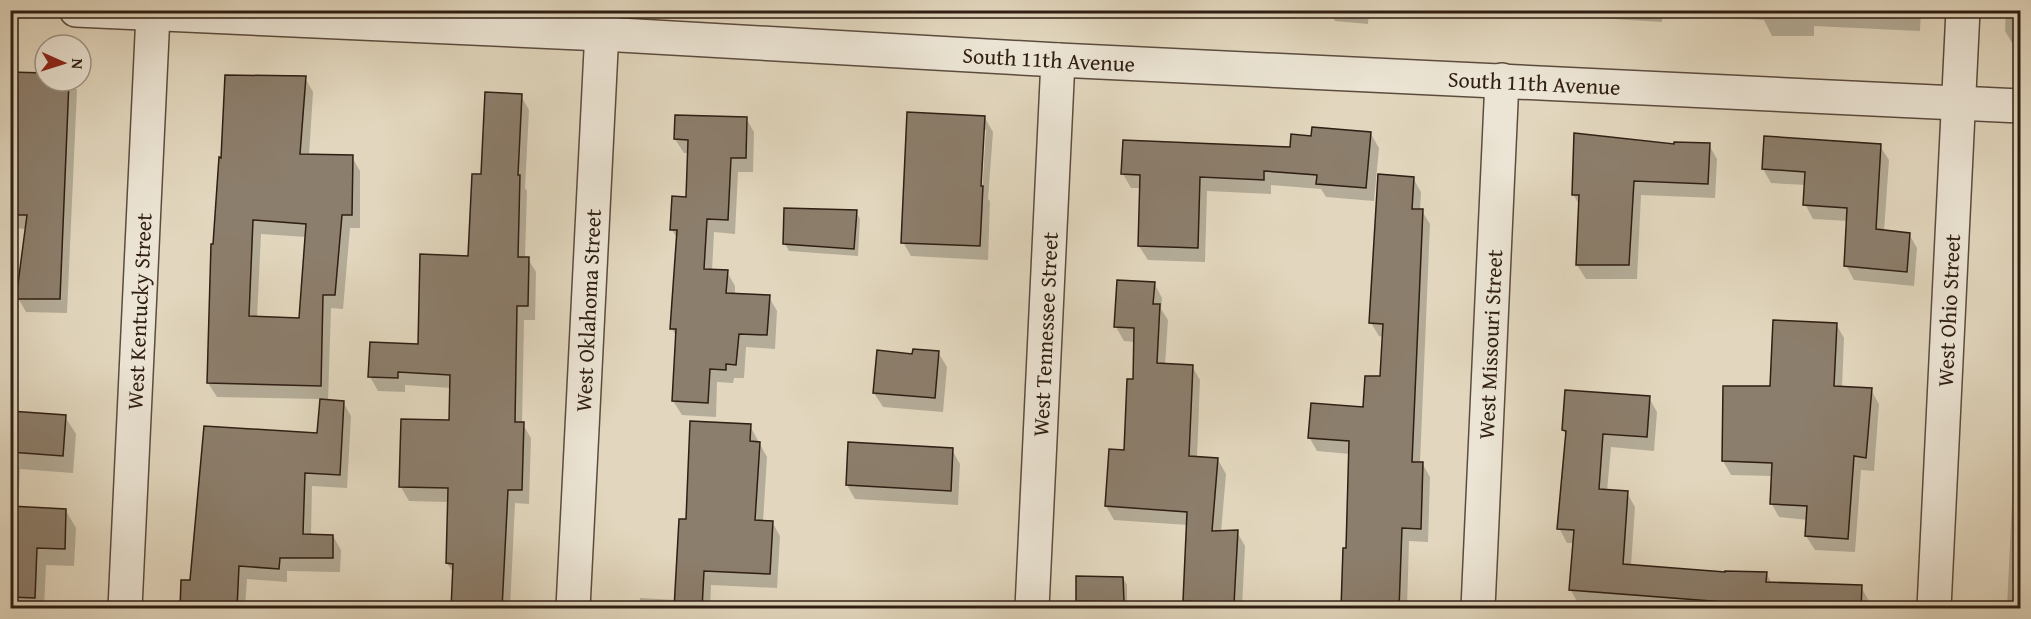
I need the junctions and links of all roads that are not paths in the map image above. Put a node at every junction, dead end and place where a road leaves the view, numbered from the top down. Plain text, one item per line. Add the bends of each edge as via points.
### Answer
1 (76, 10) edge
2 (1963, 10) edge
3 (153, 14) junction
4 (602, 22) edge
5 (1058, 60) junction
6 (1502, 80) junction
7 (1958, 102) junction
8 (2020, 106) edge
9 (125, 609) edge
10 (573, 609) edge
11 (1032, 609) edge
12 (1478, 609) edge
13 (1934, 609) edge

1 - 3 street, South 11th Avenue
2 - 7 street, West Ohio Street
3 - 4 street, South 11th Avenue
3 - 9 street, West Kentucky Street
4 - 5 street, South 11th Avenue
4 - 10 street, West Oklahoma Street
5 - 6 street, South 11th Avenue
5 - 11 street, West Tennessee Street
6 - 7 street, South 11th Avenue
6 - 12 street, West Missouri Street
7 - 8 street, South 11th Avenue
7 - 13 street, West Ohio Street

